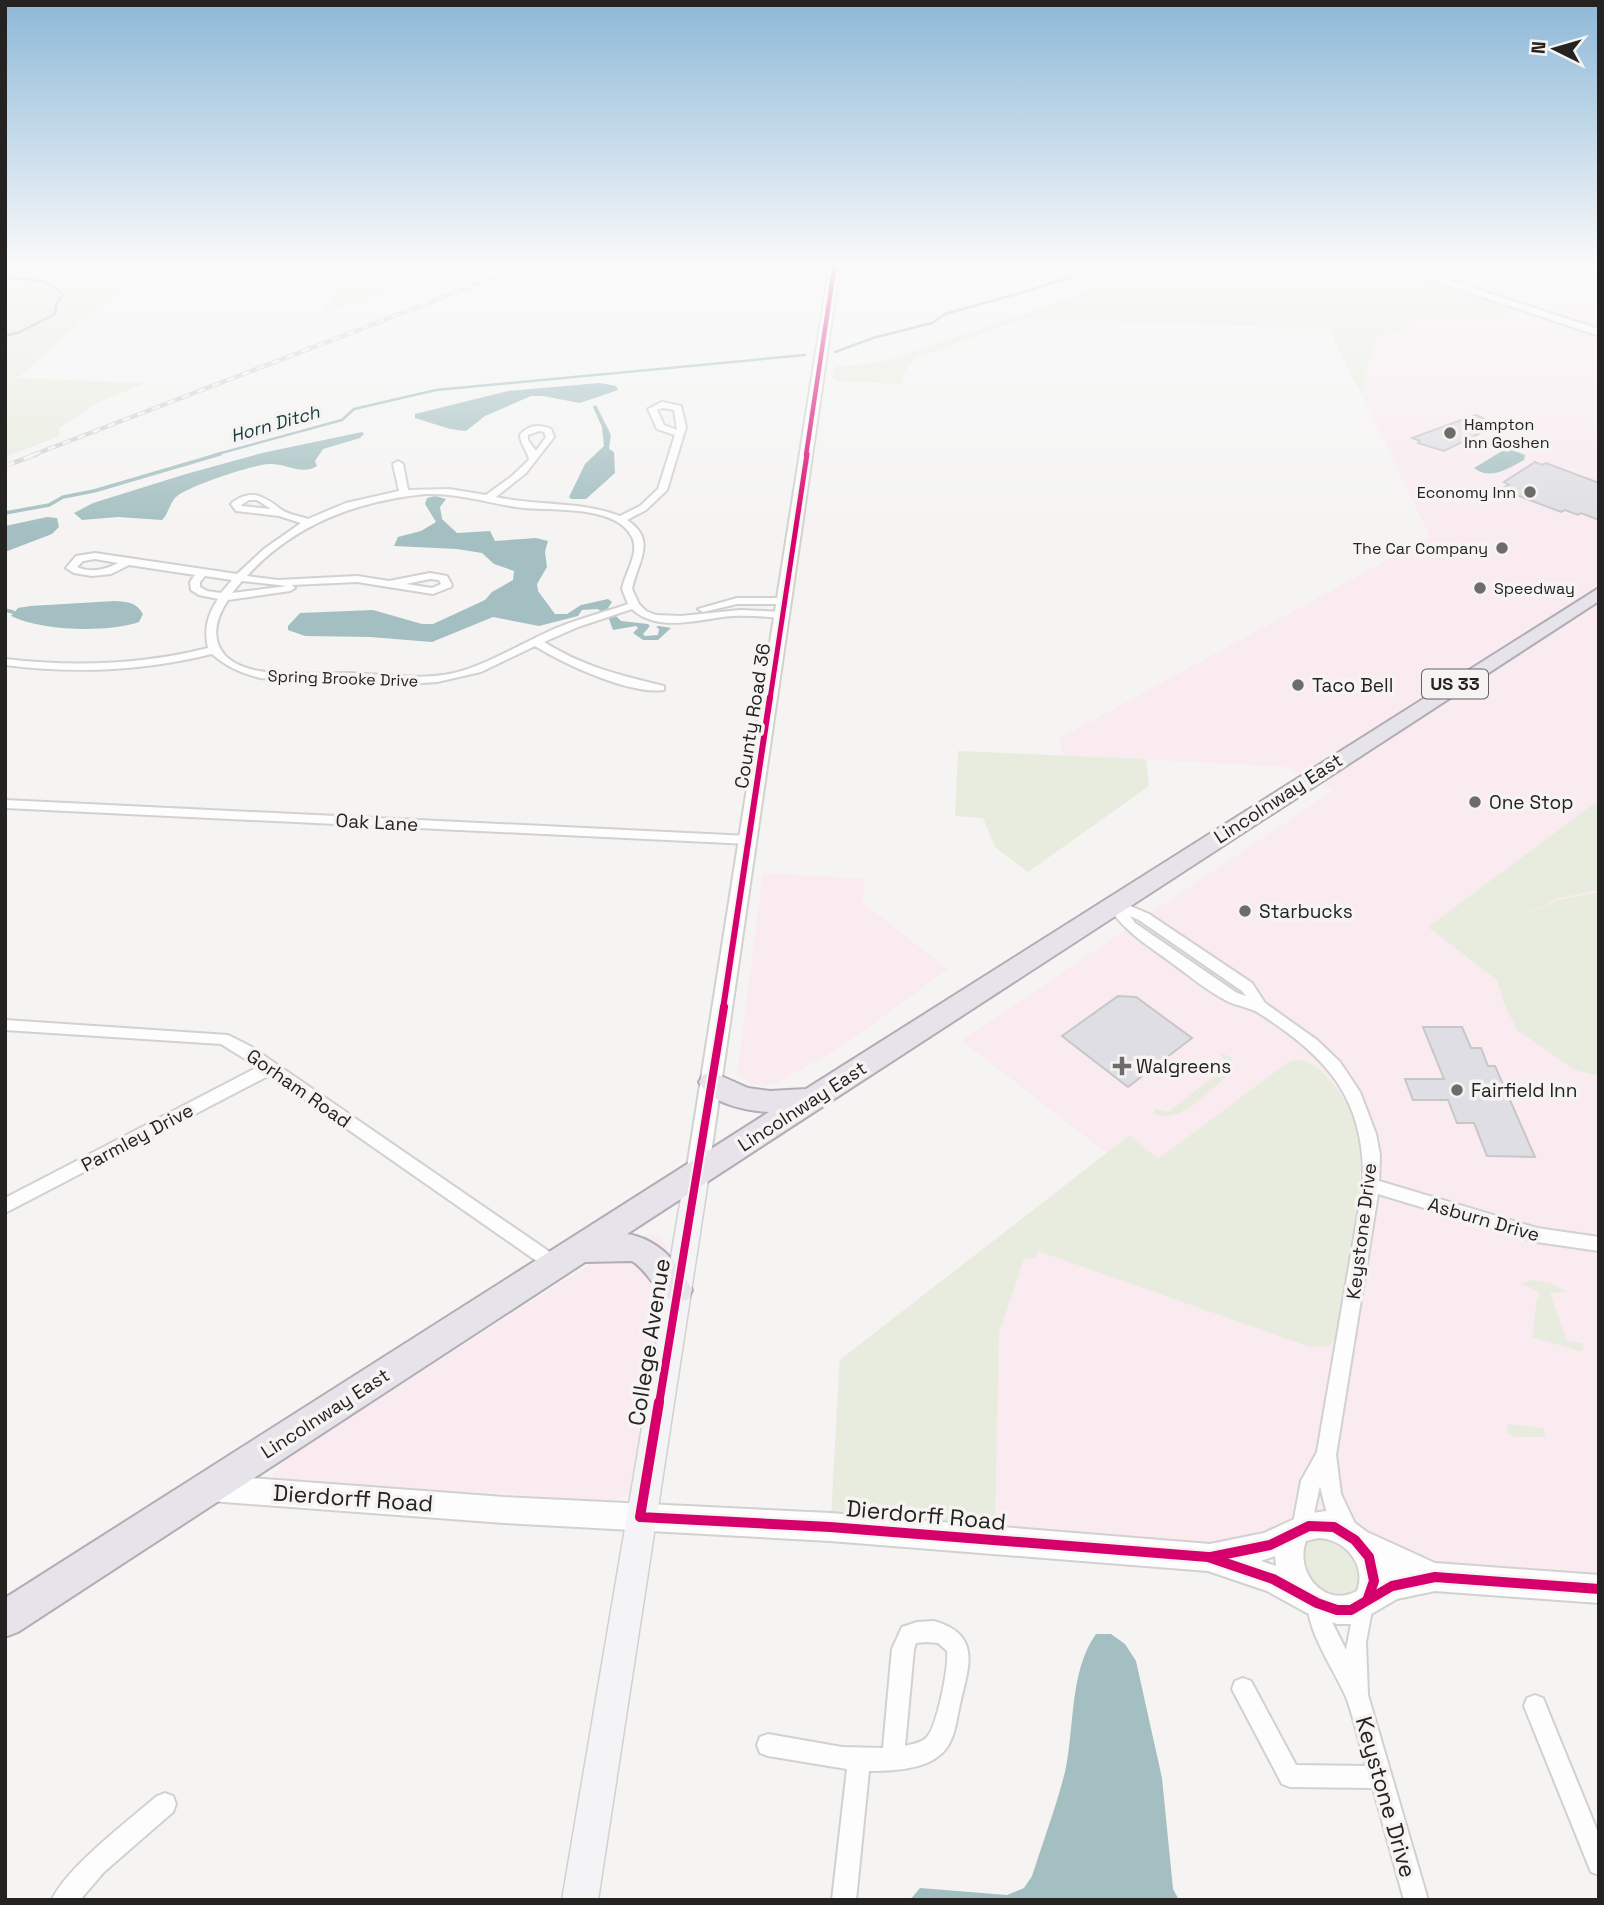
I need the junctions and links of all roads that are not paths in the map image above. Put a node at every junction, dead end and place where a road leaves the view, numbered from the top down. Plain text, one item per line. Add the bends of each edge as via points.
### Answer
1 (822, 352) edge
2 (680, 434) dead end
3 (533, 458) dead end
4 (398, 464) dead end
5 (404, 493) junction
6 (489, 497) junction
7 (280, 513) dead end
8 (619, 520) junction
9 (308, 522) junction
10 (127, 562) dead end
11 (202, 573) junction
12 (240, 576) junction
13 (315, 581) junction
14 (393, 583) dead end
15 (1599, 593) edge
16 (225, 596) junction
17 (634, 606) junction
18 (784, 608) junction
19 (536, 642) junction
20 (214, 650) junction
21 (5, 662) edge
22 (660, 688) dead end
23 (5, 804) edge
24 (749, 840) junction
25 (1113, 904) junction
26 (5, 1025) edge
27 (270, 1068) junction
28 (712, 1082) junction
29 (814, 1099) junction
30 (696, 1174) junction
31 (1371, 1185) junction
32 (5, 1206) edge
33 (1599, 1244) edge
34 (565, 1257) junction
35 (677, 1290) junction
36 (1326, 1455) junction
37 (210, 1488) junction
38 (640, 1517) junction
39 (1299, 1532) junction
40 (1356, 1540) junction
41 (1208, 1558) junction
42 (1435, 1577) junction
43 (1599, 1589) edge
44 (1312, 1600) junction
45 (1366, 1601) junction
46 (5, 1619) edge
47 (1243, 1689) dead end
48 (1357, 1695) junction
49 (1535, 1706) dead end
50 (768, 1745) dead end
51 (893, 1758) junction
52 (859, 1761) junction
53 (1378, 1777) junction
54 (165, 1804) dead end
55 (1599, 1864) edge
56 (64, 1900) edge
57 (580, 1900) edge
58 (844, 1900) edge
59 (1416, 1900) edge

1 - 18 street, County Road 36
2 - 8 street via 658,496
3 - 6 street via 512,484
4 - 5 street
5 - 6 street via 451,490
5 - 9 street via 363,501
6 - 8 street via 590,510
7 - 9 street
8 - 17 street via 639,543 627,589
9 - 12 street
10 - 11 street
11 - 12 street
11 - 16 street via 195,582 197,591
12 - 13 street via 278,583
12 - 16 street
13 - 14 street
13 - 16 street via 289,589
15 - 25 highway, Lincolnway East / US 33
16 - 20 street via 209,629
17 - 18 street via 644,614 670,619
17 - 19 street, Spring Brooke Drive
18 - 24 street, County Road 36
19 - 20 street, Spring Brooke Drive via 466,673 411,682 260,675 236,667
19 - 22 street via 596,674
20 - 21 street via 127,667
23 - 24 street, Oak Lane
24 - 28 street, County Road 36
25 - 29 highway, Lincolnway East / US 33
25 - 31 street, Keystone Drive via 1130,926 1232,997 1260,1007 1335,1066 1352,1092 1368,1134
26 - 27 street, Gorham Road via 213,1037 234,1044
27 - 32 street, Parmley Drive
27 - 34 street, Gorham Road
28 - 29 highway via 747,1101
28 - 30 street, County Road 36
29 - 30 highway, Lincolnway East / US 33
30 - 34 highway, Lincolnway East / US 33
30 - 35 main road, College Avenue
31 - 33 street, Asburn Drive via 1537,1236
31 - 36 street, Keystone Drive
34 - 35 highway via 617,1247 636,1250 649,1255
34 - 37 highway, Lincolnway East / US 33
35 - 38 main road, College Avenue
36 - 39 street, Keystone Drive via 1311,1482
36 - 40 street, Keystone Drive via 1337,1514
37 - 38 street, Dierdorff Road
37 - 46 highway, Lincolnway East / US 33
38 - 41 street, Dierdorff Road via 830,1527
38 - 57 main road, College Avenue
39 - 40 street, Dierdorff Road via 1327,1525
39 - 41 street, Dierdorff Road via 1268,1546
39 - 44 street via 1289,1545 1290,1572
40 - 42 street, Dierdorff Road
40 - 45 street via 1374,1572
41 - 44 street, Dierdorff Road via 1273,1579
42 - 43 street, Dierdorff Road
42 - 45 street, Dierdorff Road via 1392,1586
44 - 45 street, Dierdorff Road via 1337,1610
44 - 48 street, Keystone Drive
45 - 48 street, Keystone Drive via 1356,1642
47 - 53 street via 1290,1776
48 - 53 street, Keystone Drive
49 - 55 street
50 - 52 street
51 - 51 street via 919,1754 935,1746 943,1735 959,1662 955,1645 942,1633 926,1628 909,1634 906,1641
51 - 52 street
52 - 58 street
53 - 59 street, Keystone Drive
54 - 56 street via 96,1864

